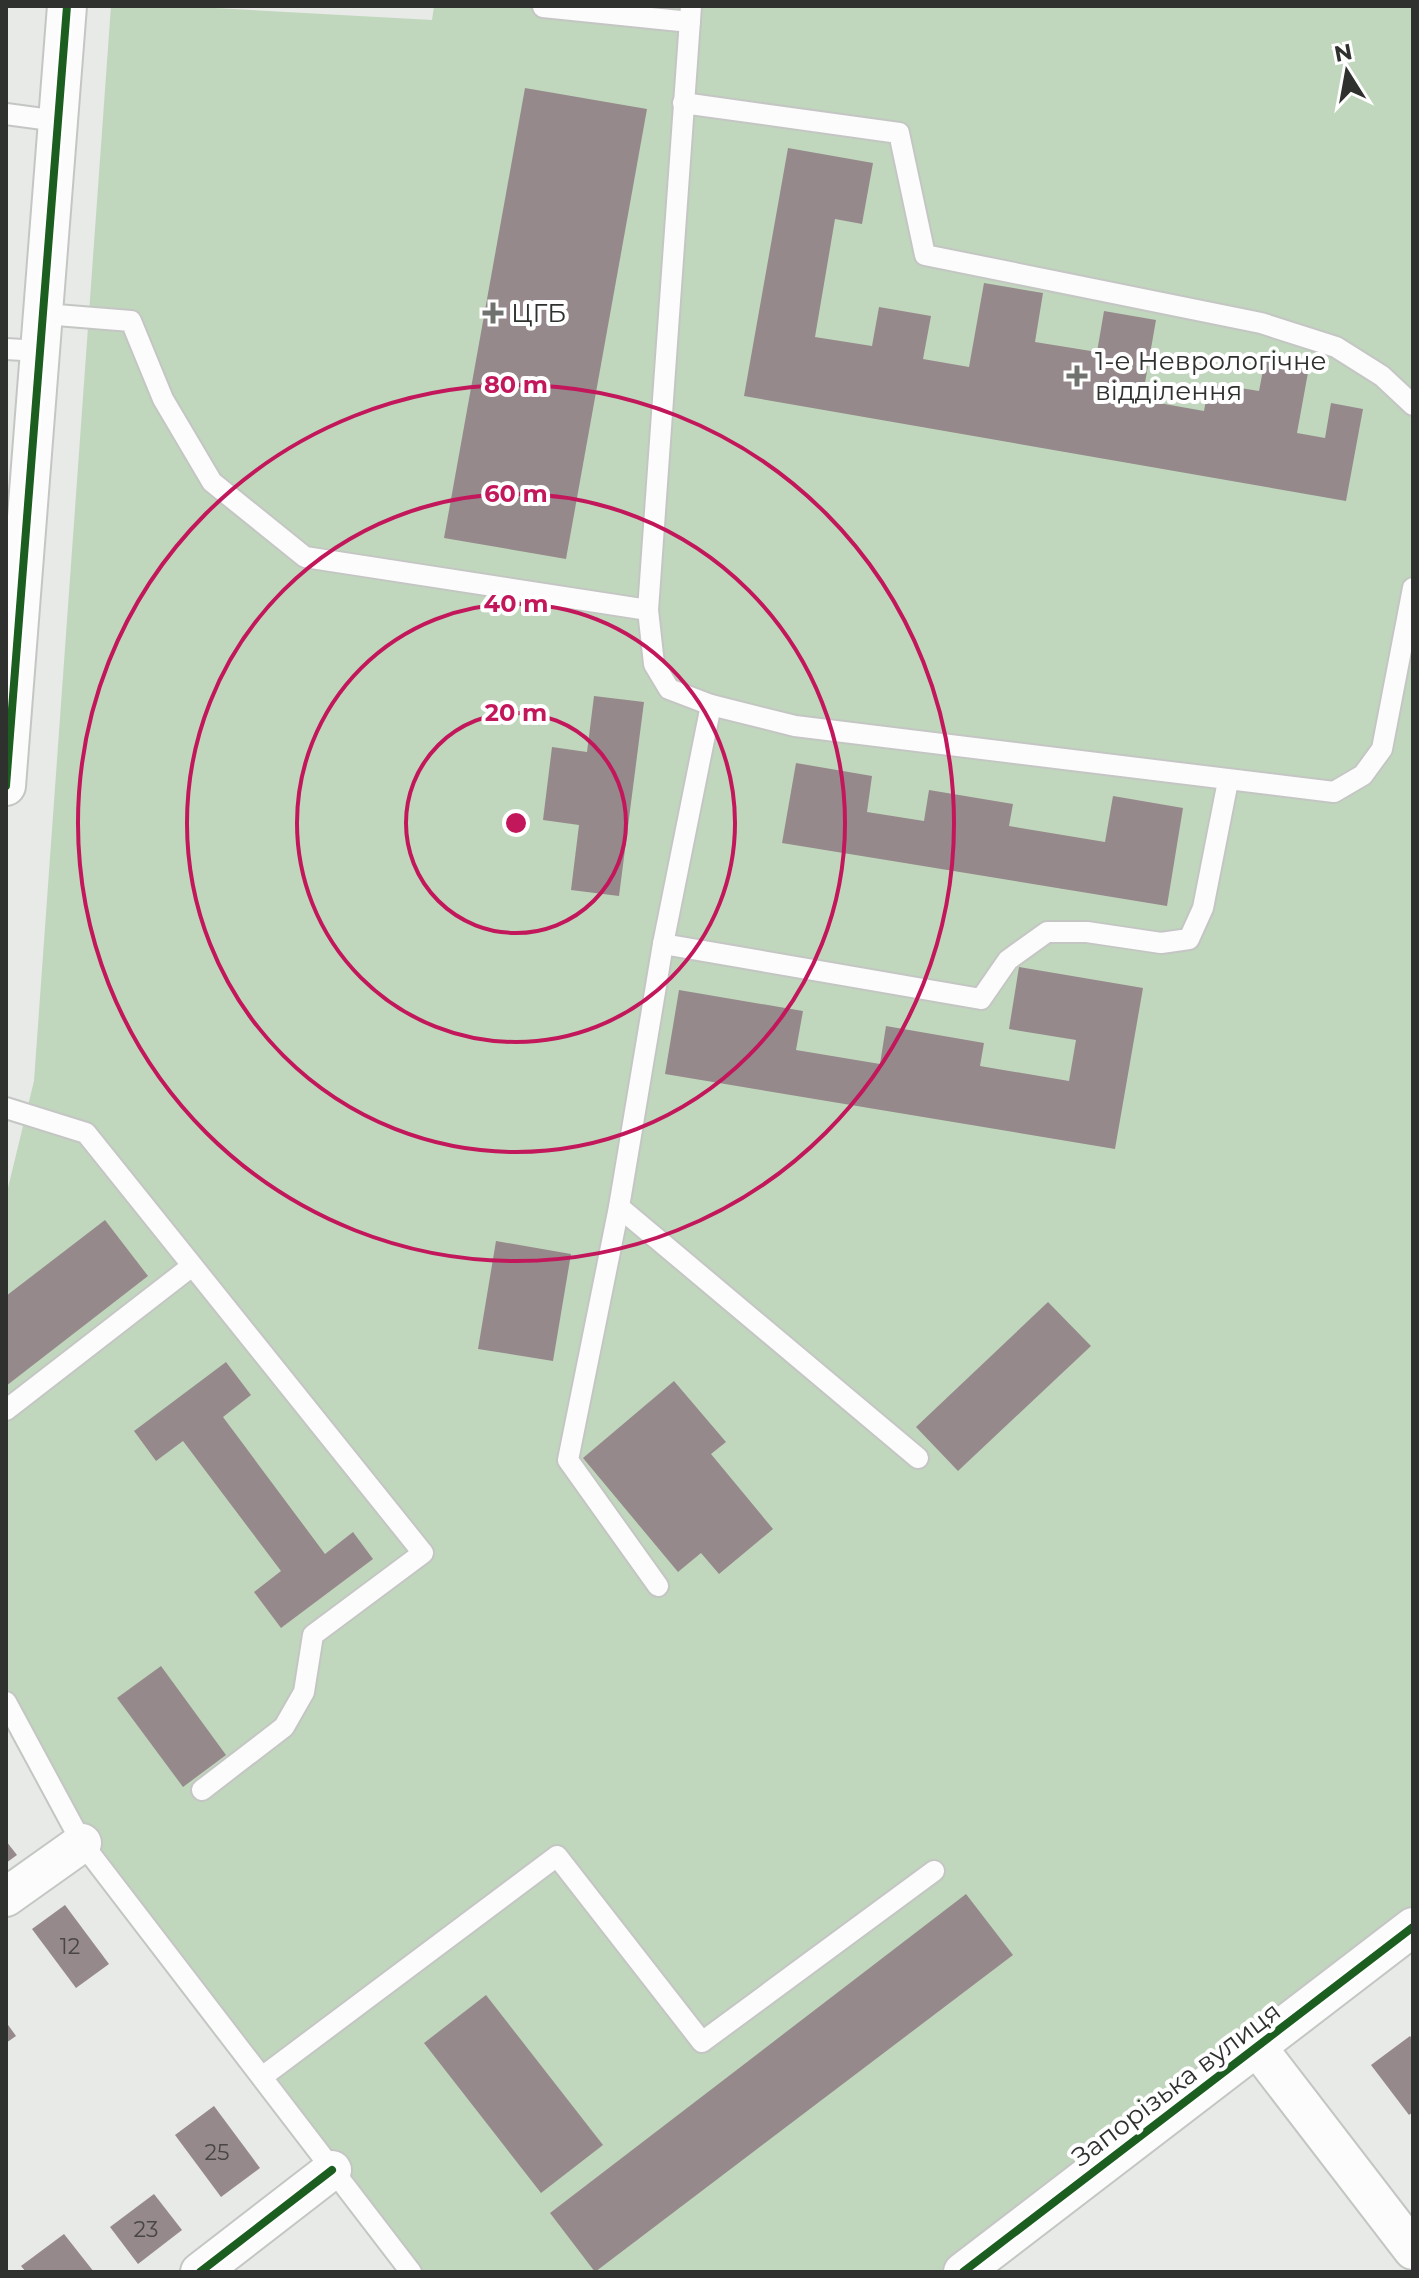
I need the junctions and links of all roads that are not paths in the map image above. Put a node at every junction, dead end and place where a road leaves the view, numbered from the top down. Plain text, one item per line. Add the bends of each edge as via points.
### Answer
1 (67, 6) edge
2 (543, 7) edge
3 (690, 14) edge
4 (683, 103) junction
5 (6, 114) edge
6 (58, 121) junction
7 (44, 314) junction
8 (23, 350) edge
9 (1413, 405) edge
10 (1413, 588) edge
11 (648, 610) junction
12 (711, 705) junction
13 (1228, 781) junction
14 (6, 786) edge
15 (663, 944) junction
16 (6, 1108) edge
17 (619, 1207) junction
18 (192, 1266) junction
19 (6, 1410) edge
20 (918, 1458) dead end
21 (658, 1586) dead end
22 (6, 1702) edge
23 (202, 1790) dead end
24 (82, 1843) junction
25 (934, 1871) dead end
26 (6, 1897) edge
27 (1413, 1927) edge
28 (1257, 2047) junction
29 (262, 2077) junction
30 (332, 2170) junction
31 (1413, 2250) edge
32 (200, 2272) edge
33 (411, 2272) edge
34 (963, 2272) edge

1 - 6 street
2 - 3 lane
3 - 4 lane
4 - 9 lane via 899,133 925,255 1276,328 1336,347 1382,376
4 - 11 lane
5 - 6 lane
6 - 7 street
7 - 8 street
7 - 11 lane via 131,321 163,399 212,482 305,557
8 - 14 street
10 - 13 lane via 1382,749 1363,775 1334,792
11 - 12 lane via 654,664 669,689
12 - 13 lane via 795,726
12 - 15 lane
13 - 15 lane via 1203,908 1189,939 1161,943 1047,932 1008,960 981,999
15 - 17 lane
16 - 18 lane via 86,1133
17 - 20 lane
17 - 21 lane via 568,1460
18 - 19 lane
18 - 23 lane via 423,1553 313,1635 304,1692 284,1727
22 - 24 lane
24 - 26 street
24 - 29 lane
25 - 29 lane via 702,2042 557,1856
27 - 28 street, Запорізька вулиця
28 - 31 street
28 - 34 street, Запорізька вулиця
29 - 30 lane
30 - 32 street
30 - 33 lane

